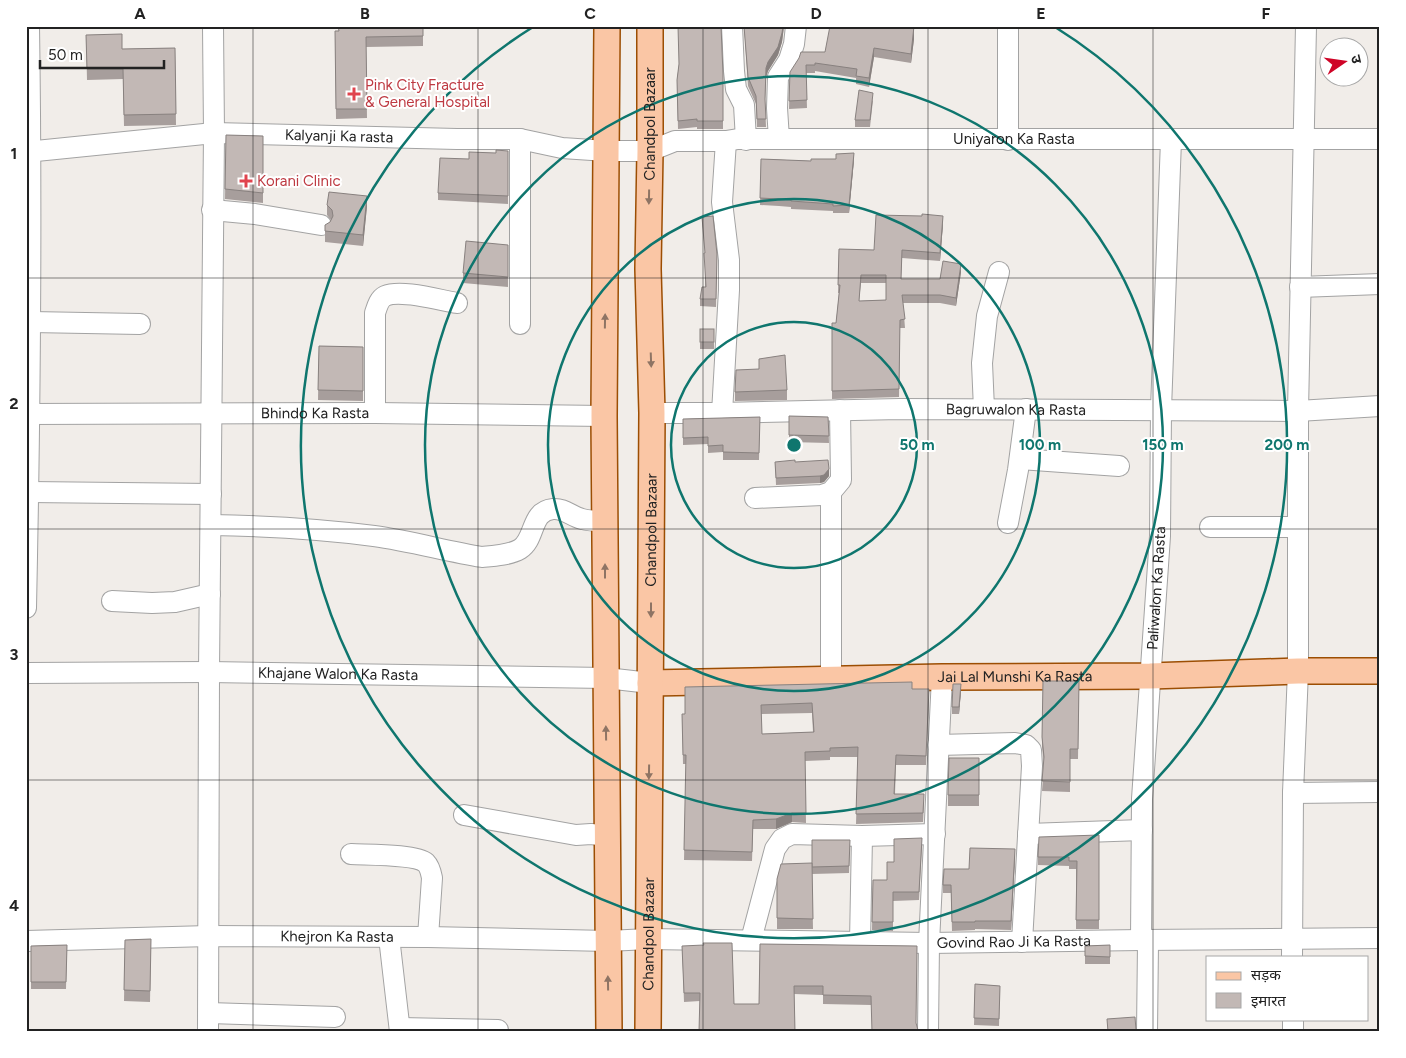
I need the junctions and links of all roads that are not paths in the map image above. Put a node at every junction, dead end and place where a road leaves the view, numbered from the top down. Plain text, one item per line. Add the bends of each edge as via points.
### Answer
1 (29, 26) edge
2 (213, 26) edge
3 (607, 26) edge
4 (650, 26) edge
5 (732, 26) edge
6 (796, 26) edge
7 (1008, 26) edge
8 (1306, 26) edge
9 (214, 133) junction
10 (779, 139) junction
11 (1380, 139) edge
12 (520, 140) junction
13 (746, 140) junction
14 (1008, 140) junction
15 (1172, 140) junction
16 (1303, 140) junction
17 (726, 141) junction
18 (607, 151) junction
19 (650, 151) junction
20 (29, 152) edge
21 (212, 210) junction
22 (321, 225) dead end
23 (999, 272) dead end
24 (1380, 284) edge
25 (1300, 287) junction
26 (457, 303) dead end
27 (31, 322) junction
28 (140, 324) dead end
29 (520, 324) dead end
30 (1380, 406) edge
31 (984, 409) junction
32 (1026, 409) junction
33 (1161, 409) junction
34 (840, 410) junction
35 (1298, 411) junction
36 (212, 412) junction
37 (375, 413) junction
38 (652, 413) junction
39 (722, 413) junction
40 (28, 414) edge
41 (604, 416) junction
42 (1020, 459) junction
43 (1119, 466) dead end
44 (29, 492) junction
45 (831, 492) junction
46 (211, 494) junction
47 (755, 498) dead end
48 (605, 521) junction
49 (1008, 523) dead end
50 (211, 525) junction
51 (1210, 527) dead end
52 (1298, 527) junction
53 (210, 594) junction
54 (112, 601) dead end
55 (26, 608) edge
56 (1298, 671) junction
57 (1380, 671) edge
58 (209, 672) junction
59 (26, 673) edge
60 (1150, 676) junction
61 (942, 677) junction
62 (606, 678) junction
63 (831, 679) junction
64 (650, 683) junction
65 (938, 745) junction
66 (1380, 792) edge
67 (1293, 793) junction
68 (464, 815) dead end
69 (1142, 830) junction
70 (934, 834) junction
71 (1028, 834) junction
72 (607, 836) junction
73 (862, 836) junction
74 (351, 854) dead end
75 (209, 936) junction
76 (389, 937) junction
77 (428, 937) junction
78 (1380, 938) edge
79 (648, 939) junction
80 (750, 940) junction
81 (1141, 940) junction
82 (26, 941) edge
83 (608, 941) junction
84 (860, 942) junction
85 (1022, 942) junction
86 (929, 943) junction
87 (1292, 947) edge
88 (335, 1017) dead end
89 (209, 1022) edge
90 (400, 1030) edge
91 (498, 1030) dead end
92 (609, 1032) edge
93 (648, 1032) edge
94 (928, 1032) edge
95 (1147, 1032) edge

1 - 20 street
2 - 9 street
3 - 18 main road
4 - 19 main road, Chandpol Bazaar
5 - 13 street via 736,89 744,105
6 - 10 street via 789,60 778,77
7 - 14 street
8 - 16 street
9 - 12 street, Kalyanji Ka rasta
9 - 20 street, Kalyanji Ka rasta
9 - 21 street
10 - 13 street, Uniyaron Ka Rasta
10 - 14 street, Uniyaron Ka Rasta
11 - 16 street, Uniyaron Ka Rasta
12 - 18 street, Kalyanji Ka rasta via 562,148
12 - 29 street
13 - 17 street, Uniyaron Ka Rasta
14 - 15 street, Uniyaron Ka Rasta
15 - 16 street, Uniyaron Ka Rasta
15 - 33 street, Paliwalon Ka Rasta
16 - 25 street
17 - 19 street, Uniyaron Ka Rasta via 675,141
17 - 39 street via 722,202 729,280
18 - 19 street, Kalyanji Ka rasta
41 -> 18 main road
19 -> 38 main road, Chandpol Bazaar via 648,269
20 - 27 street
21 - 22 street
21 - 36 street
23 - 31 street via 987,316 982,363
24 - 25 street
25 - 35 street
26 - 37 street via 402,293 385,296 379,302 375,313
27 - 28 street
27 - 40 street
30 - 35 street, Bagruwalon Ka Rasta
31 - 32 street, Bagruwalon Ka Rasta
31 - 34 street, Bagruwalon Ka Rasta
32 - 33 street, Bagruwalon Ka Rasta
32 - 42 street
33 - 35 street, Bagruwalon Ka Rasta
33 - 60 street, Paliwalon Ka Rasta via 1160,536
34 - 39 street, Bagruwalon Ka Rasta
34 - 45 street via 841,480
35 - 52 street
36 - 37 street, Bhindo Ka Rasta
36 - 40 street, Bhindo Ka Rasta
36 - 46 street
37 - 41 street, Bhindo Ka Rasta
38 - 39 street, Bagruwalon Ka Rasta
38 -> 64 main road, Chandpol Bazaar
40 - 44 street
41 - 48 main road
42 - 43 street
42 - 49 street
44 - 46 street
44 - 55 street
45 - 47 street
45 - 63 street
46 - 50 street
48 - 50 street via 583,519 551,509 536,518 521,548 482,557 375,536
62 -> 48 main road
50 - 53 street
51 - 52 street
52 - 56 street
53 - 54 street via 175,602
53 - 58 street
56 - 57 main road, Jai Lal Munshi Ka Rasta
56 - 60 main road, Jai Lal Munshi Ka Rasta
56 - 67 street
58 - 59 street, Khajane Walon Ka Rasta
58 - 62 street, Khajane Walon Ka Rasta
58 - 75 street
60 - 61 main road, Jai Lal Munshi Ka Rasta
60 - 69 street, Paliwalon Ka Rasta
61 - 63 main road, Jai Lal Munshi Ka Rasta
61 - 65 street
62 - 64 street, Khajane Walon Ka Rasta
72 -> 62 main road
63 - 64 main road, Jai Lal Munshi Ka Rasta
64 -> 79 main road, Chandpol Bazaar
65 - 70 street
65 - 71 street via 1016,742 1026,745 1031,750 1032,766
66 - 67 street
67 - 87 street
68 - 72 street via 576,835
69 - 71 street
69 - 81 street, Paliwalon Ka Rasta
70 - 73 street
70 - 86 street
71 - 85 street
72 - 83 main road
73 - 80 street via 792,834 782,839 775,849
73 - 84 street
74 - 77 street via 414,858 426,863 432,878
75 - 76 street, Khejron Ka Rasta
75 - 82 street, Khejron Ka Rasta
75 - 89 street
76 - 77 street, Khejron Ka Rasta
76 - 90 street
77 - 83 street, Khejron Ka Rasta
78 - 87 street, Govind Rao Ji Ka Rasta
79 - 80 street, Govind Rao Ji Ka Rasta
79 - 83 street, Khejron Ka Rasta
79 - 93 main road, Chandpol Bazaar
80 - 84 street, Govind Rao Ji Ka Rasta
81 - 85 street, Govind Rao Ji Ka Rasta
81 - 87 street, Govind Rao Ji Ka Rasta
81 - 95 street, Paliwalon Ka Rasta via 1148,943
92 -> 83 main road
84 - 86 street, Govind Rao Ji Ka Rasta
85 - 86 street, Govind Rao Ji Ka Rasta
86 - 94 street
88 - 89 street
90 - 91 street

